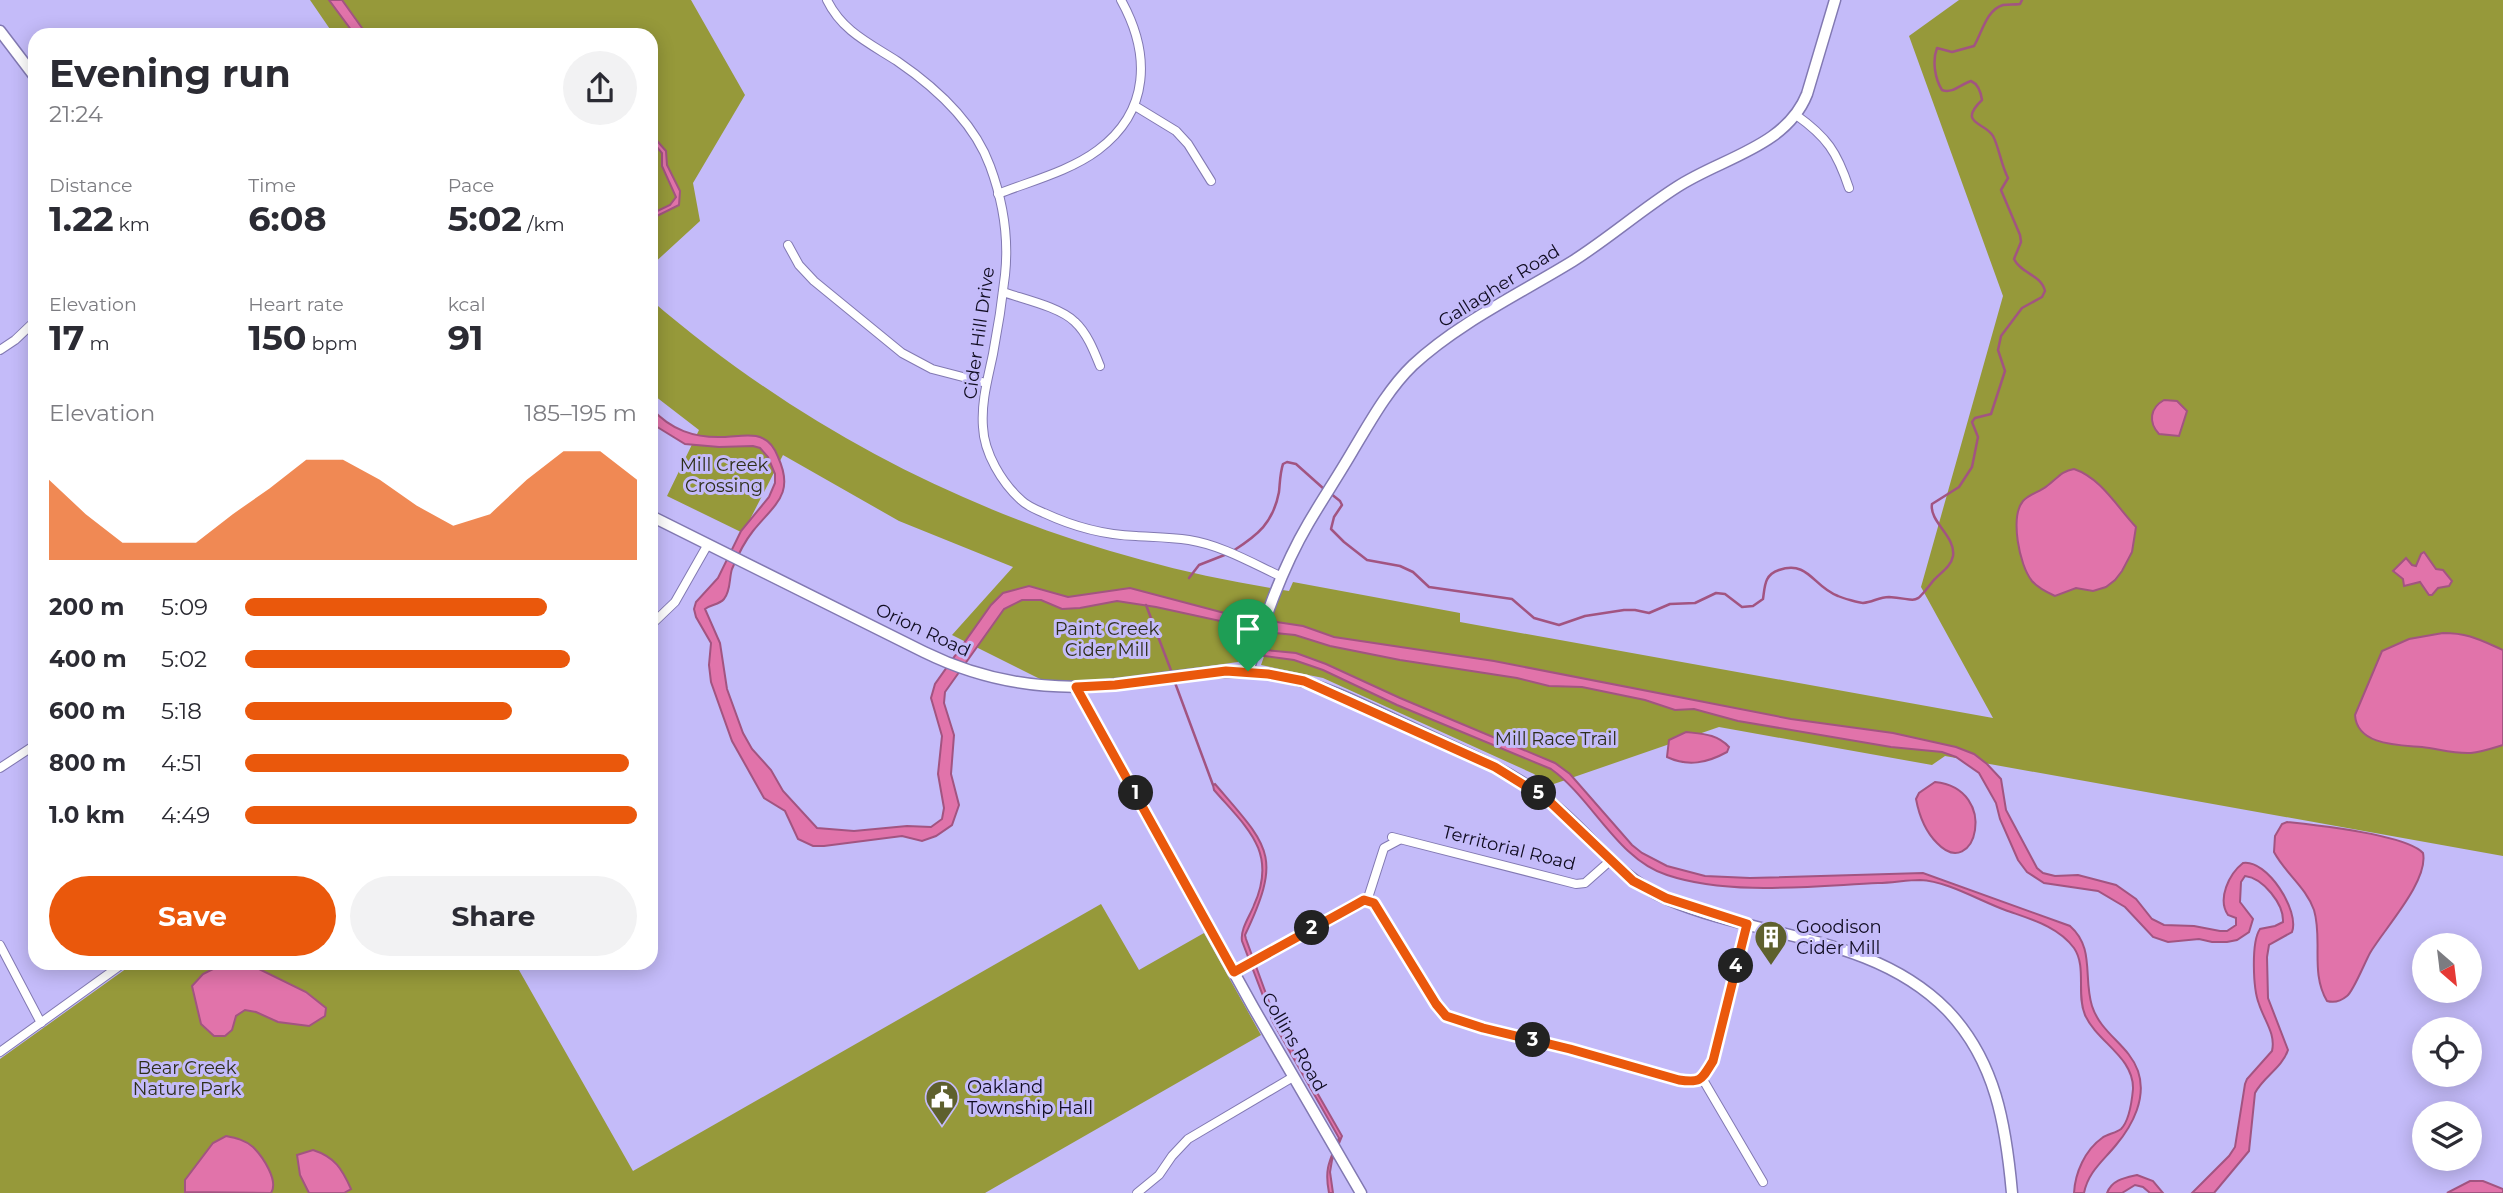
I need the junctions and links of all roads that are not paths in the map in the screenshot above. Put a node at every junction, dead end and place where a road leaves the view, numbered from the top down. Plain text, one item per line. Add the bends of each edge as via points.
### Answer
1 (827, 0) edge
2 (1121, 0) edge
3 (1835, 0) edge
4 (0, 30) edge
5 (28, 67) edge
6 (1135, 106) junction
7 (1796, 115) junction
8 (1211, 181) dead end
9 (1849, 188) dead end
10 (998, 194) junction
11 (788, 245) dead end
12 (1003, 292) junction
13 (28, 328) edge
14 (0, 350) edge
15 (1100, 366) dead end
16 (986, 383) junction
17 (658, 519) edge
18 (708, 544) junction
19 (1282, 577) junction
20 (658, 618) edge
21 (1248, 671) junction
22 (1076, 687) junction
23 (28, 750) edge
24 (0, 768) edge
25 (1611, 860) junction
26 (1367, 901) junction
27 (1747, 924) junction
28 (0, 945) edge
29 (114, 970) edge
30 (1234, 972) junction
31 (41, 1023) junction
32 (0, 1052) edge
33 (1293, 1077) junction
34 (1702, 1078) junction
35 (1763, 1182) dead end
36 (1137, 1193) edge
37 (1362, 1193) edge
38 (2012, 1193) edge

1 - 10 street, Cider Hill Drive via 833,13 858,38 936,90 967,124 989,164
2 - 6 street via 1135,29 1142,67
3 - 7 street, Gallagher Road via 1807,94
4 - 5 street
6 - 8 street via 1176,131
6 - 10 street via 1119,132 1097,151
7 - 9 street via 1831,145
7 - 19 street, Gallagher Road via 1768,139 1680,185 1413,365 1377,411 1307,525
10 - 12 street, Cider Hill Drive via 1006,239
11 - 16 street via 814,281 902,353 932,369
12 - 15 street via 1076,322
12 - 16 street, Cider Hill Drive
13 - 14 street
16 - 19 street, Cider Hill Drive via 986,446 996,468 1022,501 1066,523 1097,531 1191,540
17 - 18 street, Orion Road
18 - 20 street via 675,602
18 - 22 street, Orion Road via 968,671 1037,687
19 - 21 street, Gallagher Road
21 - 22 street, Orion Road
21 - 25 street, Orion Road via 1304,681 1495,767 1548,800
22 - 30 street, Collins Road
23 - 24 street
25 - 26 street, Territorial Road via 1585,883 1576,884 1396,839 1384,848
25 - 27 street via 1633,881 1666,898
26 - 30 street
26 - 34 street via 1374,903 1446,1016 1679,1080
27 - 34 street via 1713,1061
27 - 38 street via 1882,964 1932,996 1948,1012 1989,1073 2002,1113
28 - 31 street
29 - 31 street
30 - 33 street, Collins Road
31 - 32 street
33 - 36 street via 1188,1139
33 - 37 street, Collins Road
34 - 35 street

